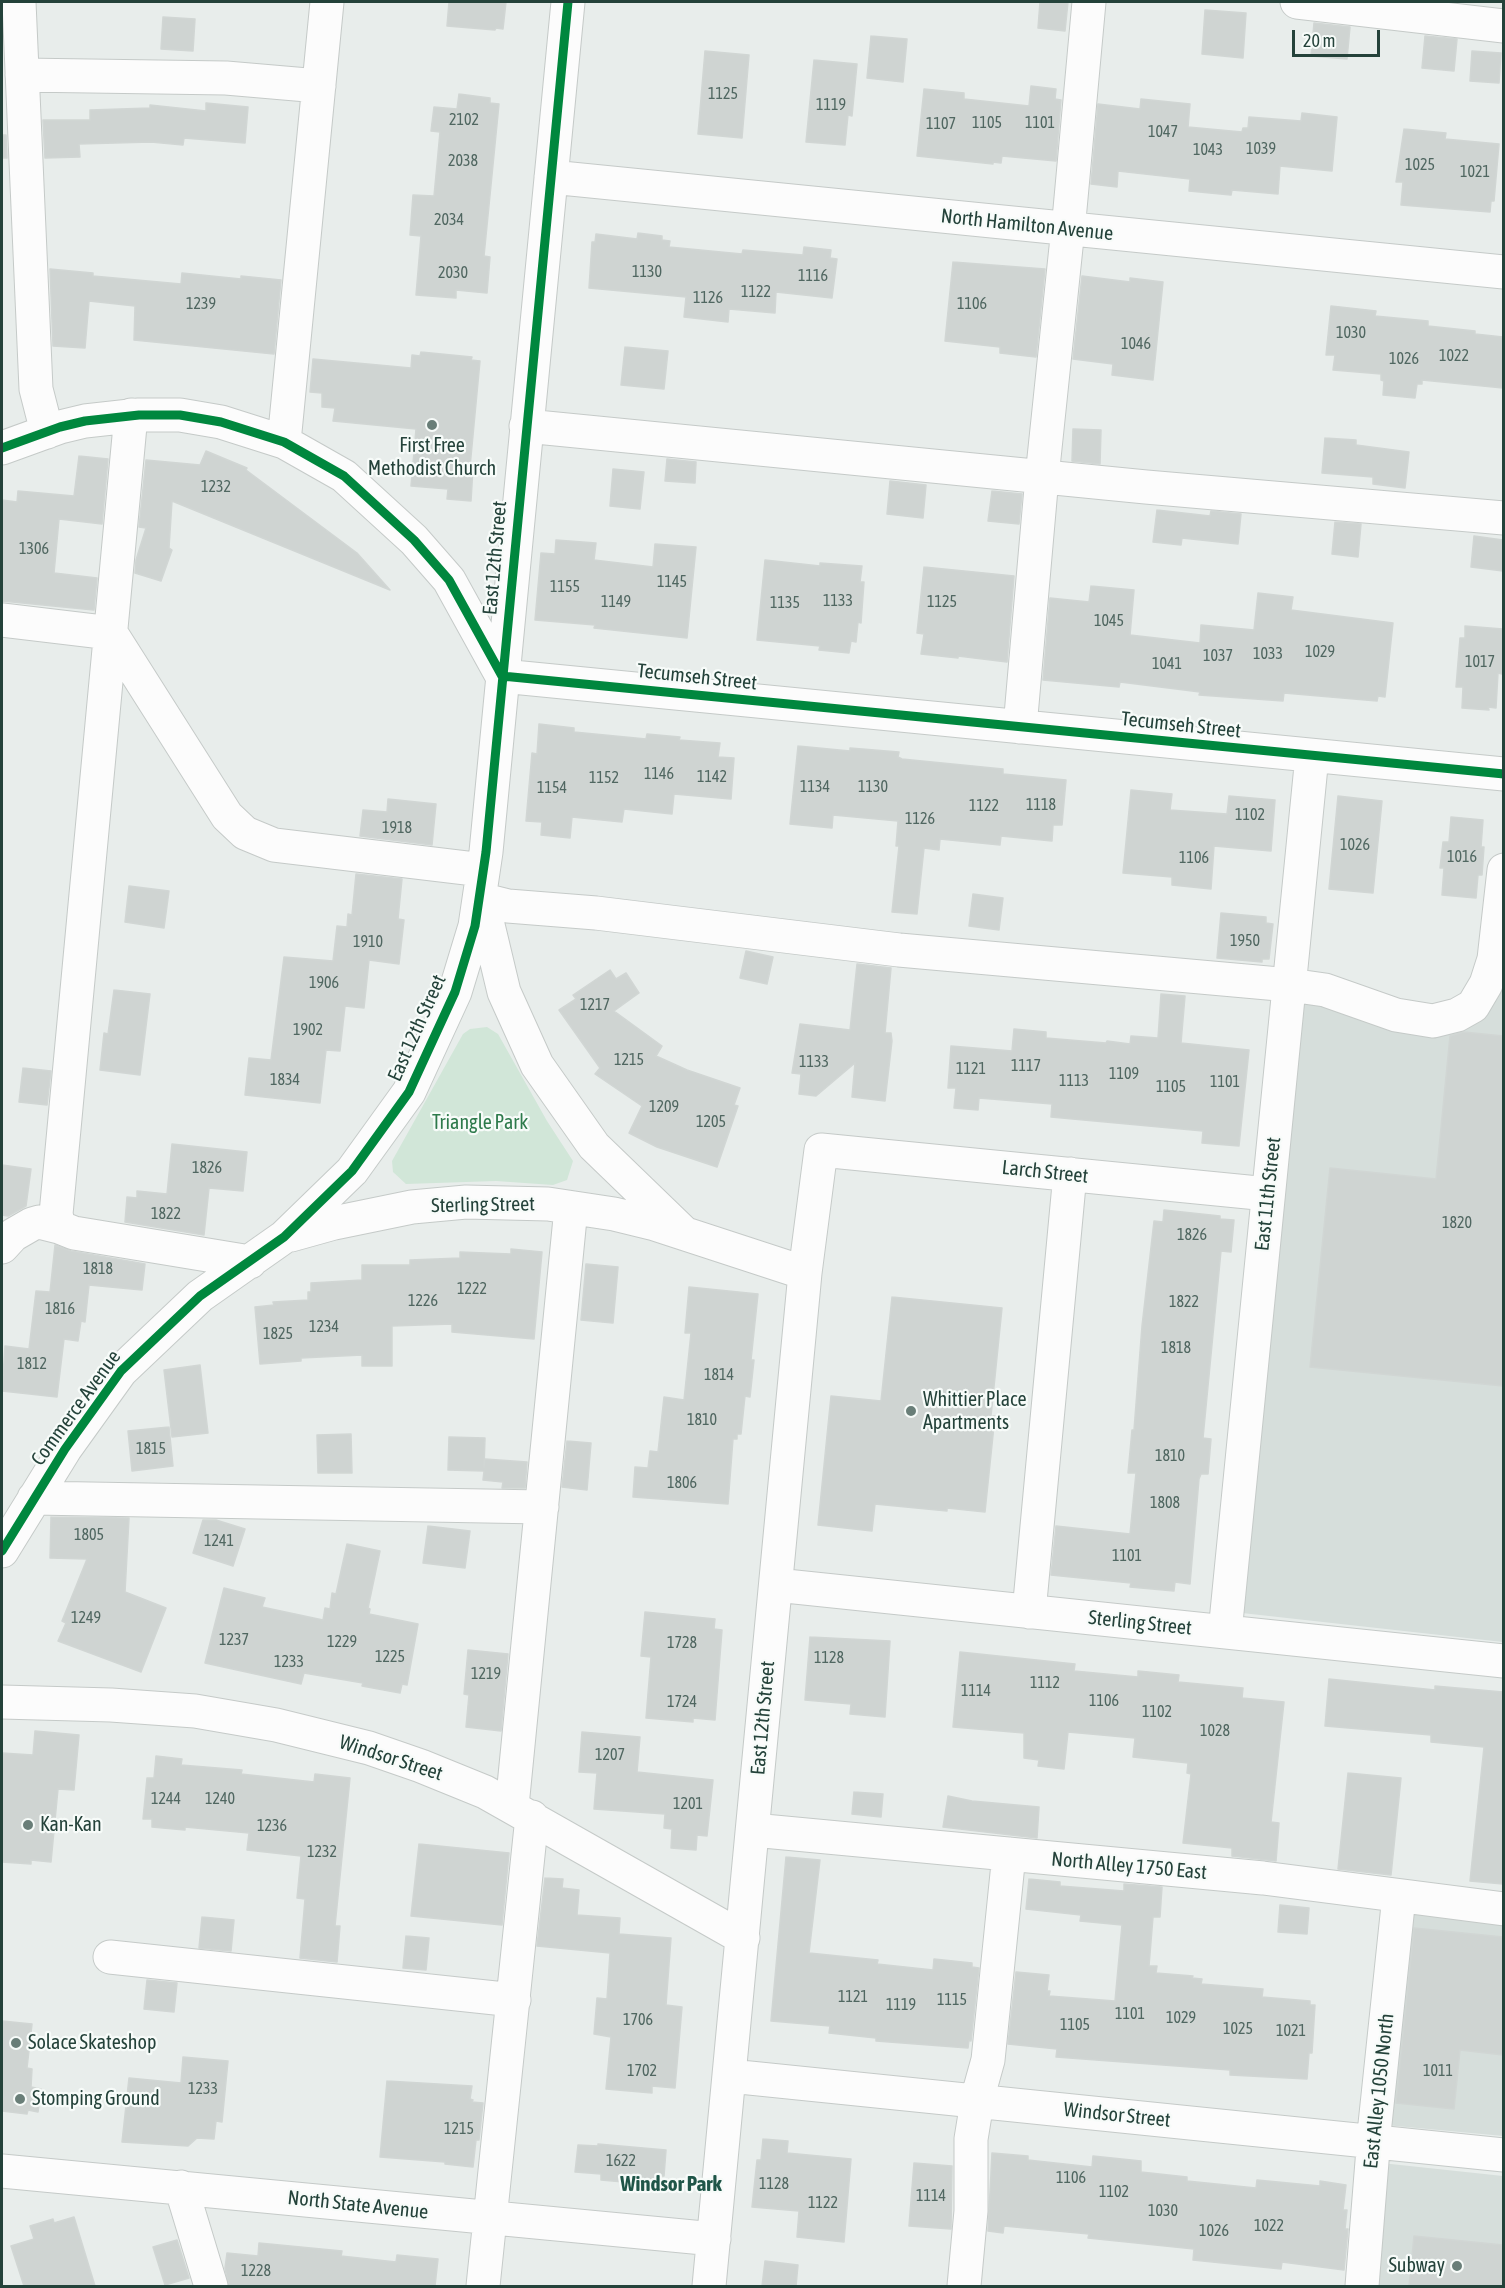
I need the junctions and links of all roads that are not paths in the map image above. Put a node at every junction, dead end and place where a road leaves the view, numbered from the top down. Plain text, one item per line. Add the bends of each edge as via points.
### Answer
1 (19, 2) edge
2 (327, 2) edge
3 (568, 2) edge
4 (1089, 2) edge
5 (1297, 2) edge
6 (1503, 26) edge
7 (22, 75) junction
8 (319, 86) junction
9 (551, 177) junction
10 (1068, 229) junction
11 (1503, 272) edge
12 (131, 415) junction
13 (526, 426) junction
14 (47, 432) junction
15 (284, 442) junction
16 (2, 448) edge
17 (1042, 477) junction
18 (1503, 518) edge
19 (2, 620) edge
20 (111, 633) junction
21 (502, 676) junction
22 (1020, 727) junction
23 (1312, 756) junction
24 (1503, 774) edge
25 (1503, 870) edge
26 (482, 884) junction
27 (1289, 985) junction
28 (821, 1150) joint
29 (1070, 1174) junction
30 (1268, 1194) junction
31 (571, 1208) junction
32 (60, 1227) junction
33 (683, 1232) junction
34 (284, 1238) junction
35 (2, 1247) edge
36 (250, 1262) junction
37 (805, 1273) junction
38 (34, 1498) junction
39 (542, 1507) junction
40 (2, 1551) edge
41 (776, 1585) junction
42 (1029, 1612) junction
43 (1225, 1632) junction
44 (1503, 1661) edge
45 (2, 1702) edge
46 (522, 1812) junction
47 (753, 1830) junction
48 (1009, 1854) junction
49 (1399, 1896) junction
50 (1503, 1909) edge
51 (743, 1938) junction
52 (110, 1957) dead end
53 (514, 2000) junction
54 (730, 2076) junction
55 (977, 2101) junction
56 (1373, 2141) junction
57 (1503, 2155) edge
58 (2, 2170) edge
59 (181, 2187) junction
60 (491, 2217) junction
61 (714, 2239) junction
62 (211, 2286) edge
63 (483, 2286) edge
64 (709, 2286) edge
65 (964, 2286) edge
66 (1362, 2286) edge

1 - 7 street
2 - 8 street
3 - 9 street, East 12th Street
4 - 10 street
5 - 6 street
7 - 8 street via 226,78
7 - 14 street via 36,389
8 - 15 street
9 - 10 street, North Hamilton Avenue
9 - 13 street, East 12th Street
10 - 11 street, North Hamilton Avenue
10 - 17 street
12 - 14 street via 85,421
12 - 15 street via 221,422
12 - 20 street
13 - 17 street
13 - 21 street, East 12th Street
14 - 16 street
15 - 21 street via 344,476 414,540 449,580
17 - 18 street
17 - 22 street
19 - 20 street
20 - 26 street via 227,816 245,833 274,845
20 - 32 street via 58,1184 56,1214
21 - 22 street, Tecumseh Street
21 - 26 street, East 12th Street
22 - 23 street, Tecumseh Street
23 - 24 street, Tecumseh Street
23 - 27 street, East 11th Street
25 - 27 street via 1494,959 1473,1006 1457,1016 1433,1021 1396,1015 1325,990
26 - 27 street via 508,906 899,950
26 - 33 street, Sterling Street via 504,992 537,1065 594,1146
26 - 34 street, East 12th Street via 458,985 409,1092 352,1171
27 - 30 street, East 11th Street
28 - 29 street, Larch Street
28 - 37 street, East 12th Street
29 - 30 street, Larch Street
29 - 42 street
30 - 43 street, East 11th Street
31 - 33 street, Sterling Street via 629,1217
31 - 34 street, Sterling Street via 506,1202 412,1207
31 - 39 street
32 - 35 street via 32,1224
32 - 36 street via 74,1233
33 - 37 street, Sterling Street
34 - 36 street, Commerce Avenue
36 - 38 street, Commerce Avenue via 200,1296 121,1371
37 - 41 street, East 12th Street
38 - 39 street
38 - 40 street, Commerce Avenue
39 - 46 street
41 - 42 street, Sterling Street
41 - 47 street, East 12th Street
42 - 43 street, Sterling Street
43 - 44 street, Sterling Street
45 - 46 street, Windsor Street via 132,1717 222,1715 276,1725 421,1766
46 - 51 street, Windsor Street
46 - 53 street
47 - 48 street, North Alley 1750 East
47 - 51 street, East 12th Street
48 - 49 street, North Alley 1750 East via 1263,1878
48 - 55 street via 988,2060
49 - 50 street, North Alley 1750 East
49 - 56 street, East Alley 1050 North
51 - 54 street, East 12th Street
52 - 53 street
53 - 60 street
54 - 55 street, Windsor Street
54 - 61 street, East 12th Street
55 - 56 street, Windsor Street
55 - 65 street via 971,2139 971,2211
56 - 57 street, Windsor Street
56 - 66 street, East Alley 1050 North
58 - 59 street, North State Avenue via 90,2166
59 - 60 street, North State Avenue
59 - 62 street
60 - 61 street, North State Avenue
60 - 63 street
61 - 64 street, East 12th Street

